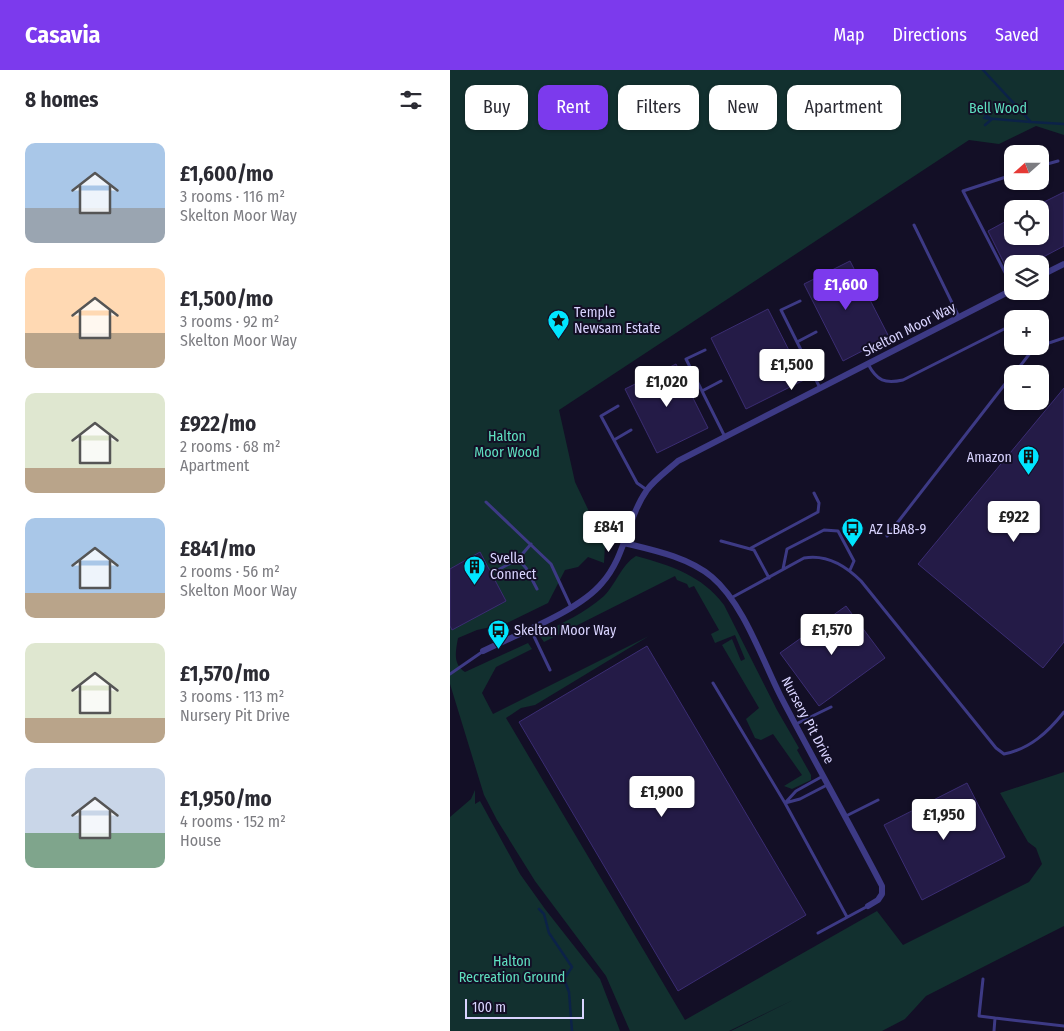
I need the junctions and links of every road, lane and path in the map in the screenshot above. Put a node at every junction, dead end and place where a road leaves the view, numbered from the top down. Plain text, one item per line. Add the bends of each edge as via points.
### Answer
1 (1058, 161) dead end
2 (1049, 164) edge
3 (1004, 178) edge
4 (914, 225) dead end
5 (1064, 264) edge
6 (1004, 272) edge
7 (1049, 272) edge
8 (1004, 292) edge
9 (800, 301) dead end
10 (959, 317) junction
11 (1004, 329) edge
12 (816, 332) dead end
13 (1064, 338) edge
14 (797, 342) junction
15 (705, 350) dead end
16 (868, 364) junction
17 (1021, 365) edge
18 (721, 382) dead end
19 (1004, 386) edge
20 (820, 389) junction
21 (702, 391) junction
22 (618, 406) dead end
23 (631, 430) dead end
24 (725, 437) junction
25 (614, 440) junction
26 (647, 490) junction
27 (814, 493) dead end
28 (486, 502) dead end
29 (498, 514) junction
30 (492, 518) dead end
31 (887, 536) dead end
32 (721, 541) dead end
33 (624, 543) junction
34 (531, 544) junction
35 (751, 548) junction
36 (518, 560) junction
37 (783, 570) junction
38 (850, 570) junction
39 (496, 571) dead end
40 (769, 578) junction
41 (537, 589) dead end
42 (730, 599) junction
43 (571, 608) junction
44 (530, 628) junction
45 (483, 651) joint
46 (550, 670) dead end
47 (450, 674) edge
48 (713, 683) dead end
49 (831, 708) dead end
50 (1064, 712) edge
51 (795, 724) junction
52 (823, 776) junction
53 (828, 785) junction
54 (878, 800) dead end
55 (785, 803) junction
56 (845, 817) junction
57 (868, 906) joint
58 (847, 917) junction
59 (818, 933) dead end
60 (983, 978) dead end
61 (995, 1018) junction
62 (1064, 1026) edge
63 (994, 1031) edge

1 - 2 lane
3 - 6 lane via 963,191
4 - 10 lane
5 - 7 street
8 - 10 street, Skelton Moor Way
9 - 14 lane via 781,310
10 - 16 street, Skelton Moor Way
11 - 16 lane via 903,380 888,384 880,380
12 - 14 lane
13 - 17 lane via 1034,348
14 - 20 lane
15 - 21 lane via 686,360
16 - 20 street, Skelton Moor Way
18 - 21 lane
19 - 31 lane
20 - 24 street, Skelton Moor Way
21 - 24 lane
22 - 25 lane via 601,416
23 - 25 lane
24 - 26 street, Skelton Moor Way via 678,461
25 - 26 lane via 637,483
26 - 33 street, Skelton Moor Way
27 - 35 lane via 818,512
28 - 29 lane
29 - 30 lane
29 - 34 lane
32 - 35 lane
33 - 42 street, Nursery Pit Drive via 674,557 701,569 713,577
33 - 43 street, Skelton Moor Way via 604,582
34 - 36 lane
34 - 43 lane via 551,564
35 - 40 lane
36 - 39 lane
36 - 41 lane
37 - 38 lane via 804,558 818,556
37 - 38 lane via 788,550 824,530 838,531 854,561
37 - 40 lane
38 - 50 lane via 1004,754 1040,738
40 - 42 lane
42 - 51 street, Nursery Pit Drive
43 - 44 street, Skelton Moor Way
44 - 45 street, Skelton Moor Way
44 - 46 lane
45 - 47 lane, Skelton Moor Way
48 - 55 lane
49 - 51 lane
51 - 52 street, Nursery Pit Drive
52 - 53 street, Nursery Pit Drive
52 - 55 lane via 796,792
53 - 55 lane
53 - 56 street, Nursery Pit Drive
54 - 56 lane
55 - 58 lane
56 - 57 street, Nursery Pit Drive via 882,886 878,900
57 - 58 lane
58 - 59 lane
60 - 61 lane via 979,1016
61 - 62 lane
61 - 63 lane

